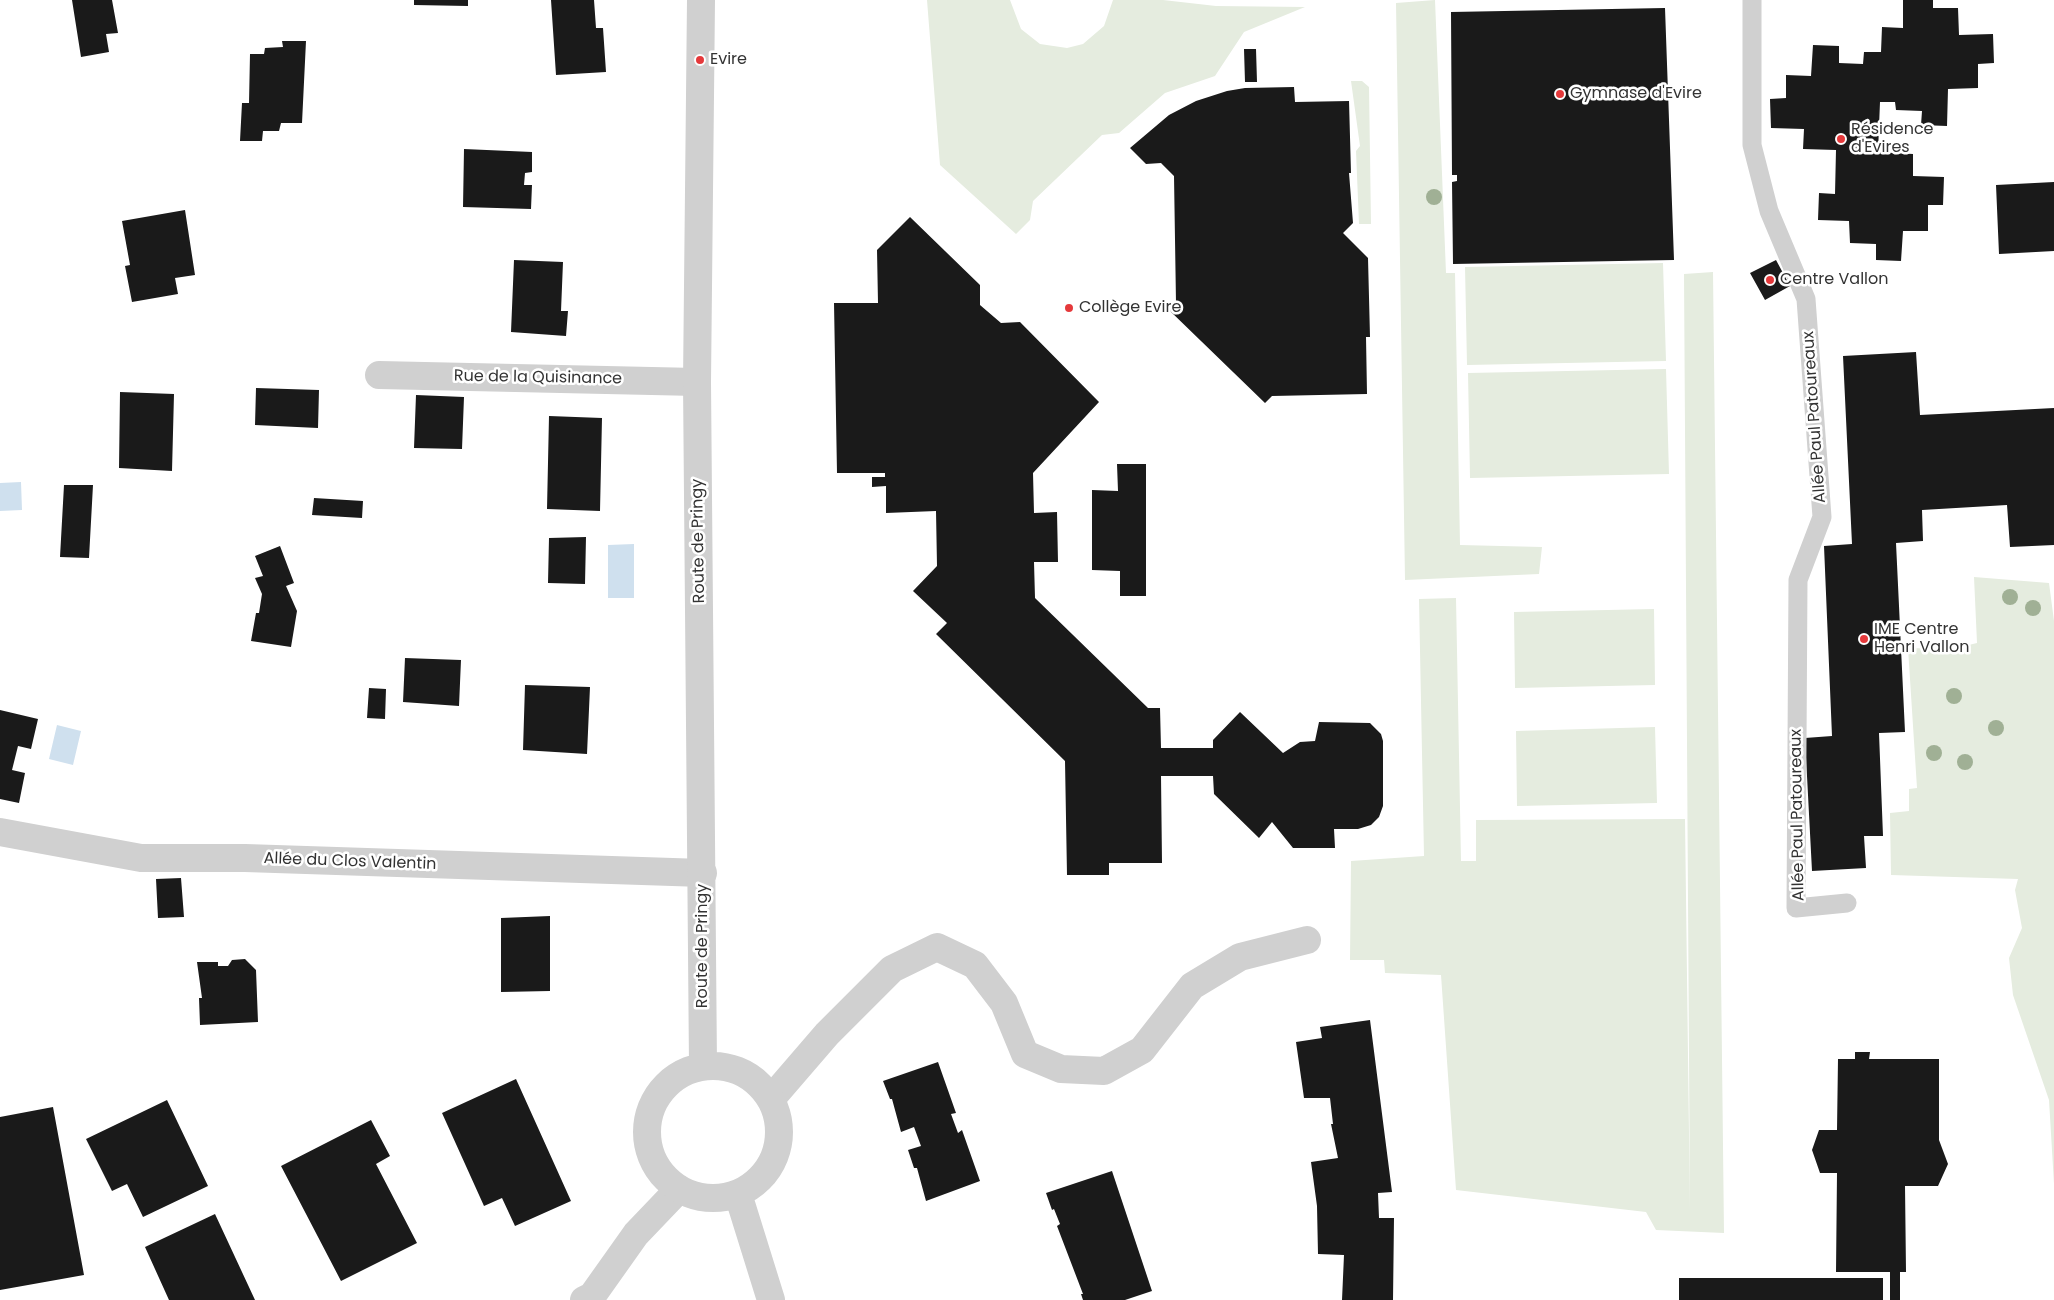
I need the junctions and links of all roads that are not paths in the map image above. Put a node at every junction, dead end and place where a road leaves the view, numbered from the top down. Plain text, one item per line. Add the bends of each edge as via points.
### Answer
1 (1752, 0) edge
2 (704, 5) edge
3 (379, 375) dead end
4 (697, 382) junction
5 (0, 832) edge
6 (703, 873) junction
7 (1847, 903) dead end
8 (1307, 940) dead end
9 (703, 1066) junction
10 (771, 1099) junction
11 (679, 1189) junction
12 (738, 1194) junction
13 (584, 1300) edge
14 (771, 1300) edge

1 - 7 lane, Allée Paul Patoureaux via 1752,145 1769,211 1806,299 1822,517 1798,580 1796,908
2 - 4 street, Route de Pringy via 700,60
3 - 4 street, Rue de la Quisinance
4 - 6 street, Route de Pringy
5 - 6 street, Allée du Clos Valentin via 142,858
6 - 9 street, Route de Pringy
8 - 10 street via 1240,957 1192,986 1142,1050 1104,1071 1062,1069 1025,1054 1004,1003 975,965 937,947 892,969 827,1034
9 - 10 street via 724,1066 742,1072 759,1083
9 - 11 street via 684,1072 667,1083 654,1099 648,1118 647,1139 652,1158 663,1176
10 - 12 street via 779,1120 779,1143 771,1164 757,1182
11 - 12 street via 698,1196 718,1198
11 - 13 street via 636,1234 592,1296
12 - 14 street

